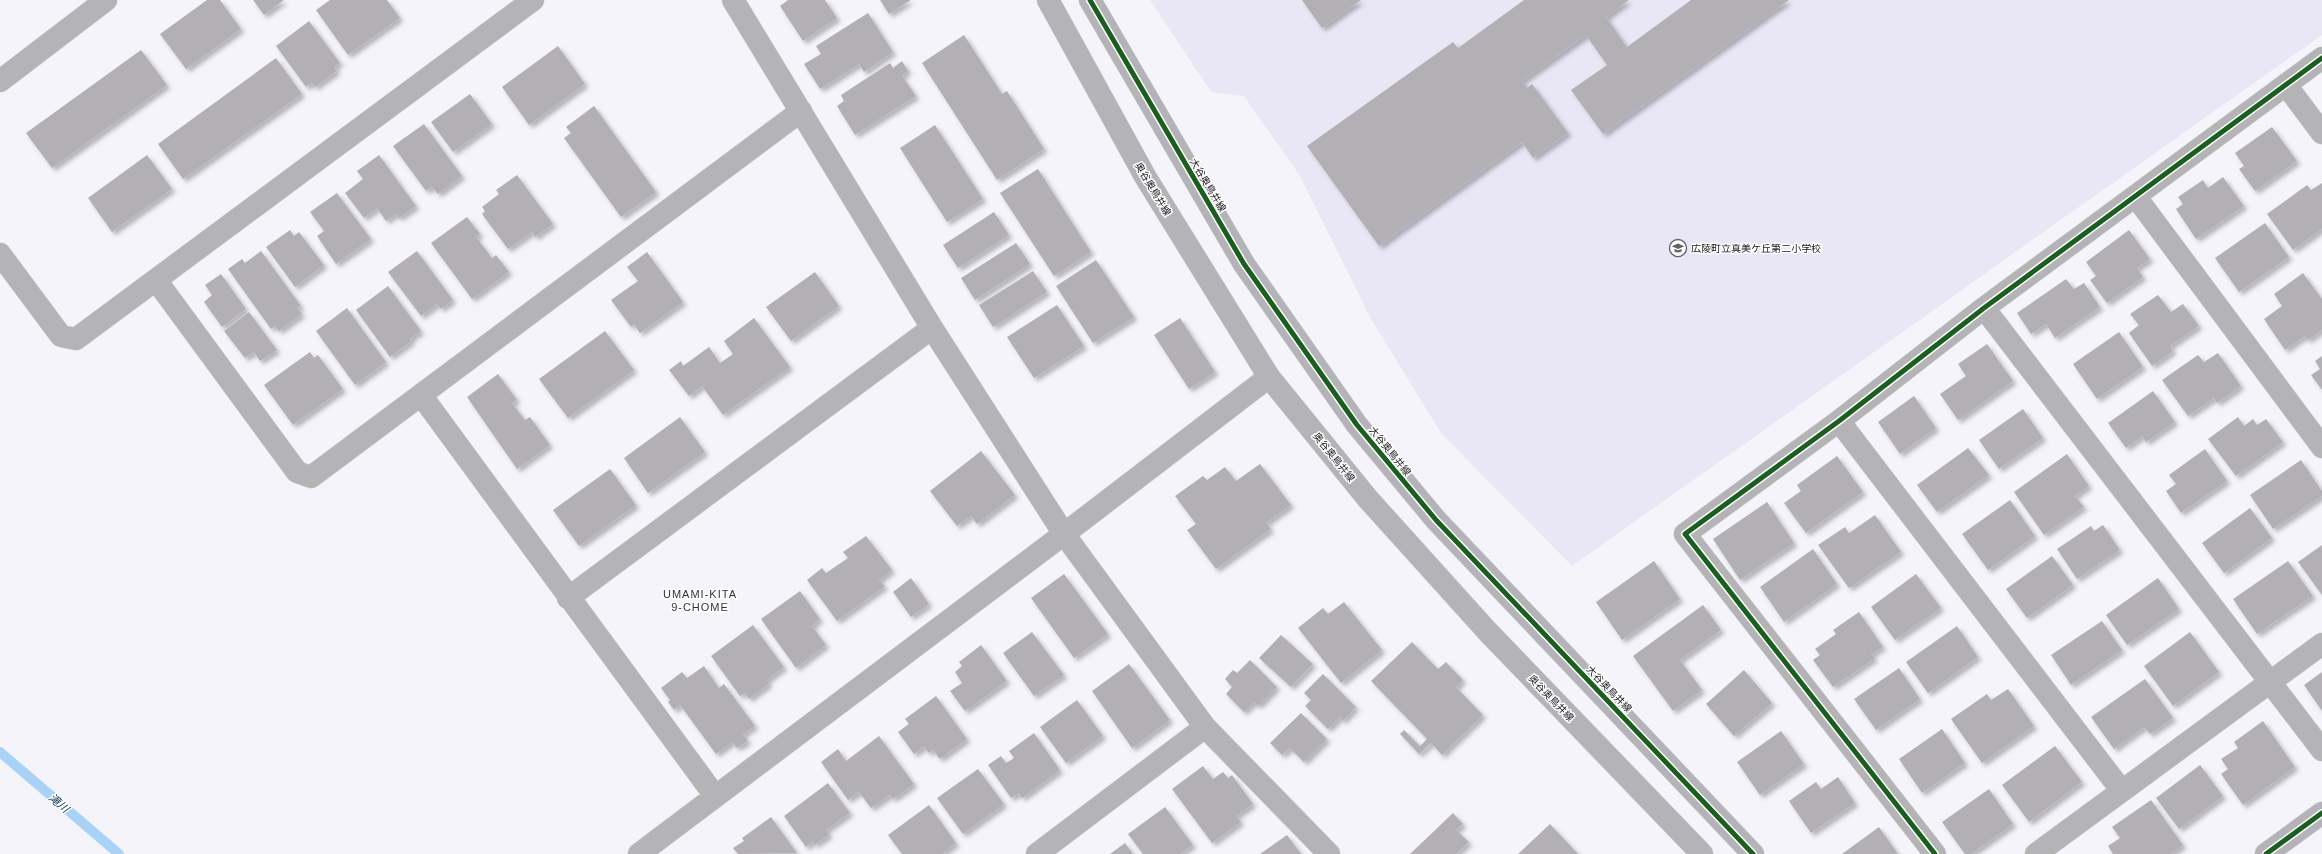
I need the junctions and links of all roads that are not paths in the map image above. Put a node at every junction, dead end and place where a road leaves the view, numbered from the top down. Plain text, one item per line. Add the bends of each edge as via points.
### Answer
1 (106, 0) edge
2 (533, 0) edge
3 (733, 0) edge
4 (1048, 0) edge
5 (1090, 0) edge
6 (2322, 58) edge
7 (0, 81) edge
8 (2286, 85) junction
9 (801, 111) junction
10 (2322, 133) edge
11 (2136, 197) junction
12 (0, 254) edge
13 (156, 280) junction
14 (1984, 308) junction
15 (932, 328) junction
16 (1269, 377) junction
17 (421, 395) junction
18 (1839, 421) junction
19 (2322, 447) edge
20 (1064, 534) junction
21 (568, 598) junction
22 (2322, 644) edge
23 (2270, 684) junction
24 (1205, 727) junction
25 (2322, 750) edge
26 (2122, 791) junction
27 (715, 796) junction
28 (2322, 813) edge
29 (639, 854) edge
30 (1037, 854) edge
31 (1329, 854) edge
32 (1702, 854) edge
33 (1753, 854) edge
34 (1935, 854) edge
35 (2036, 854) edge
36 (2266, 854) edge

1 - 7 street
2 - 13 street
3 - 9 street
4 - 16 street, 奥谷奥鳥井線 via 1146,178
5 - 33 street, 大谷奥鳥井線 via 1244,264 1357,425 1436,520
6 - 8 street
8 - 10 street
8 - 11 street
9 - 15 street
9 - 17 street
11 - 14 street
11 - 19 street
12 - 13 street via 61,336 76,338
13 - 17 street via 297,472 311,477
14 - 18 street
14 - 23 street
15 - 20 street
15 - 21 street
16 - 20 street
16 - 32 street, 奥谷奥鳥井線 via 1368,498 1488,632
17 - 21 street
18 - 26 street
18 - 34 street via 1685,534
20 - 24 street
20 - 27 street
21 - 27 street
22 - 23 street
23 - 25 street
23 - 26 street
24 - 30 street
24 - 31 street
26 - 35 street
27 - 29 street
28 - 36 street

